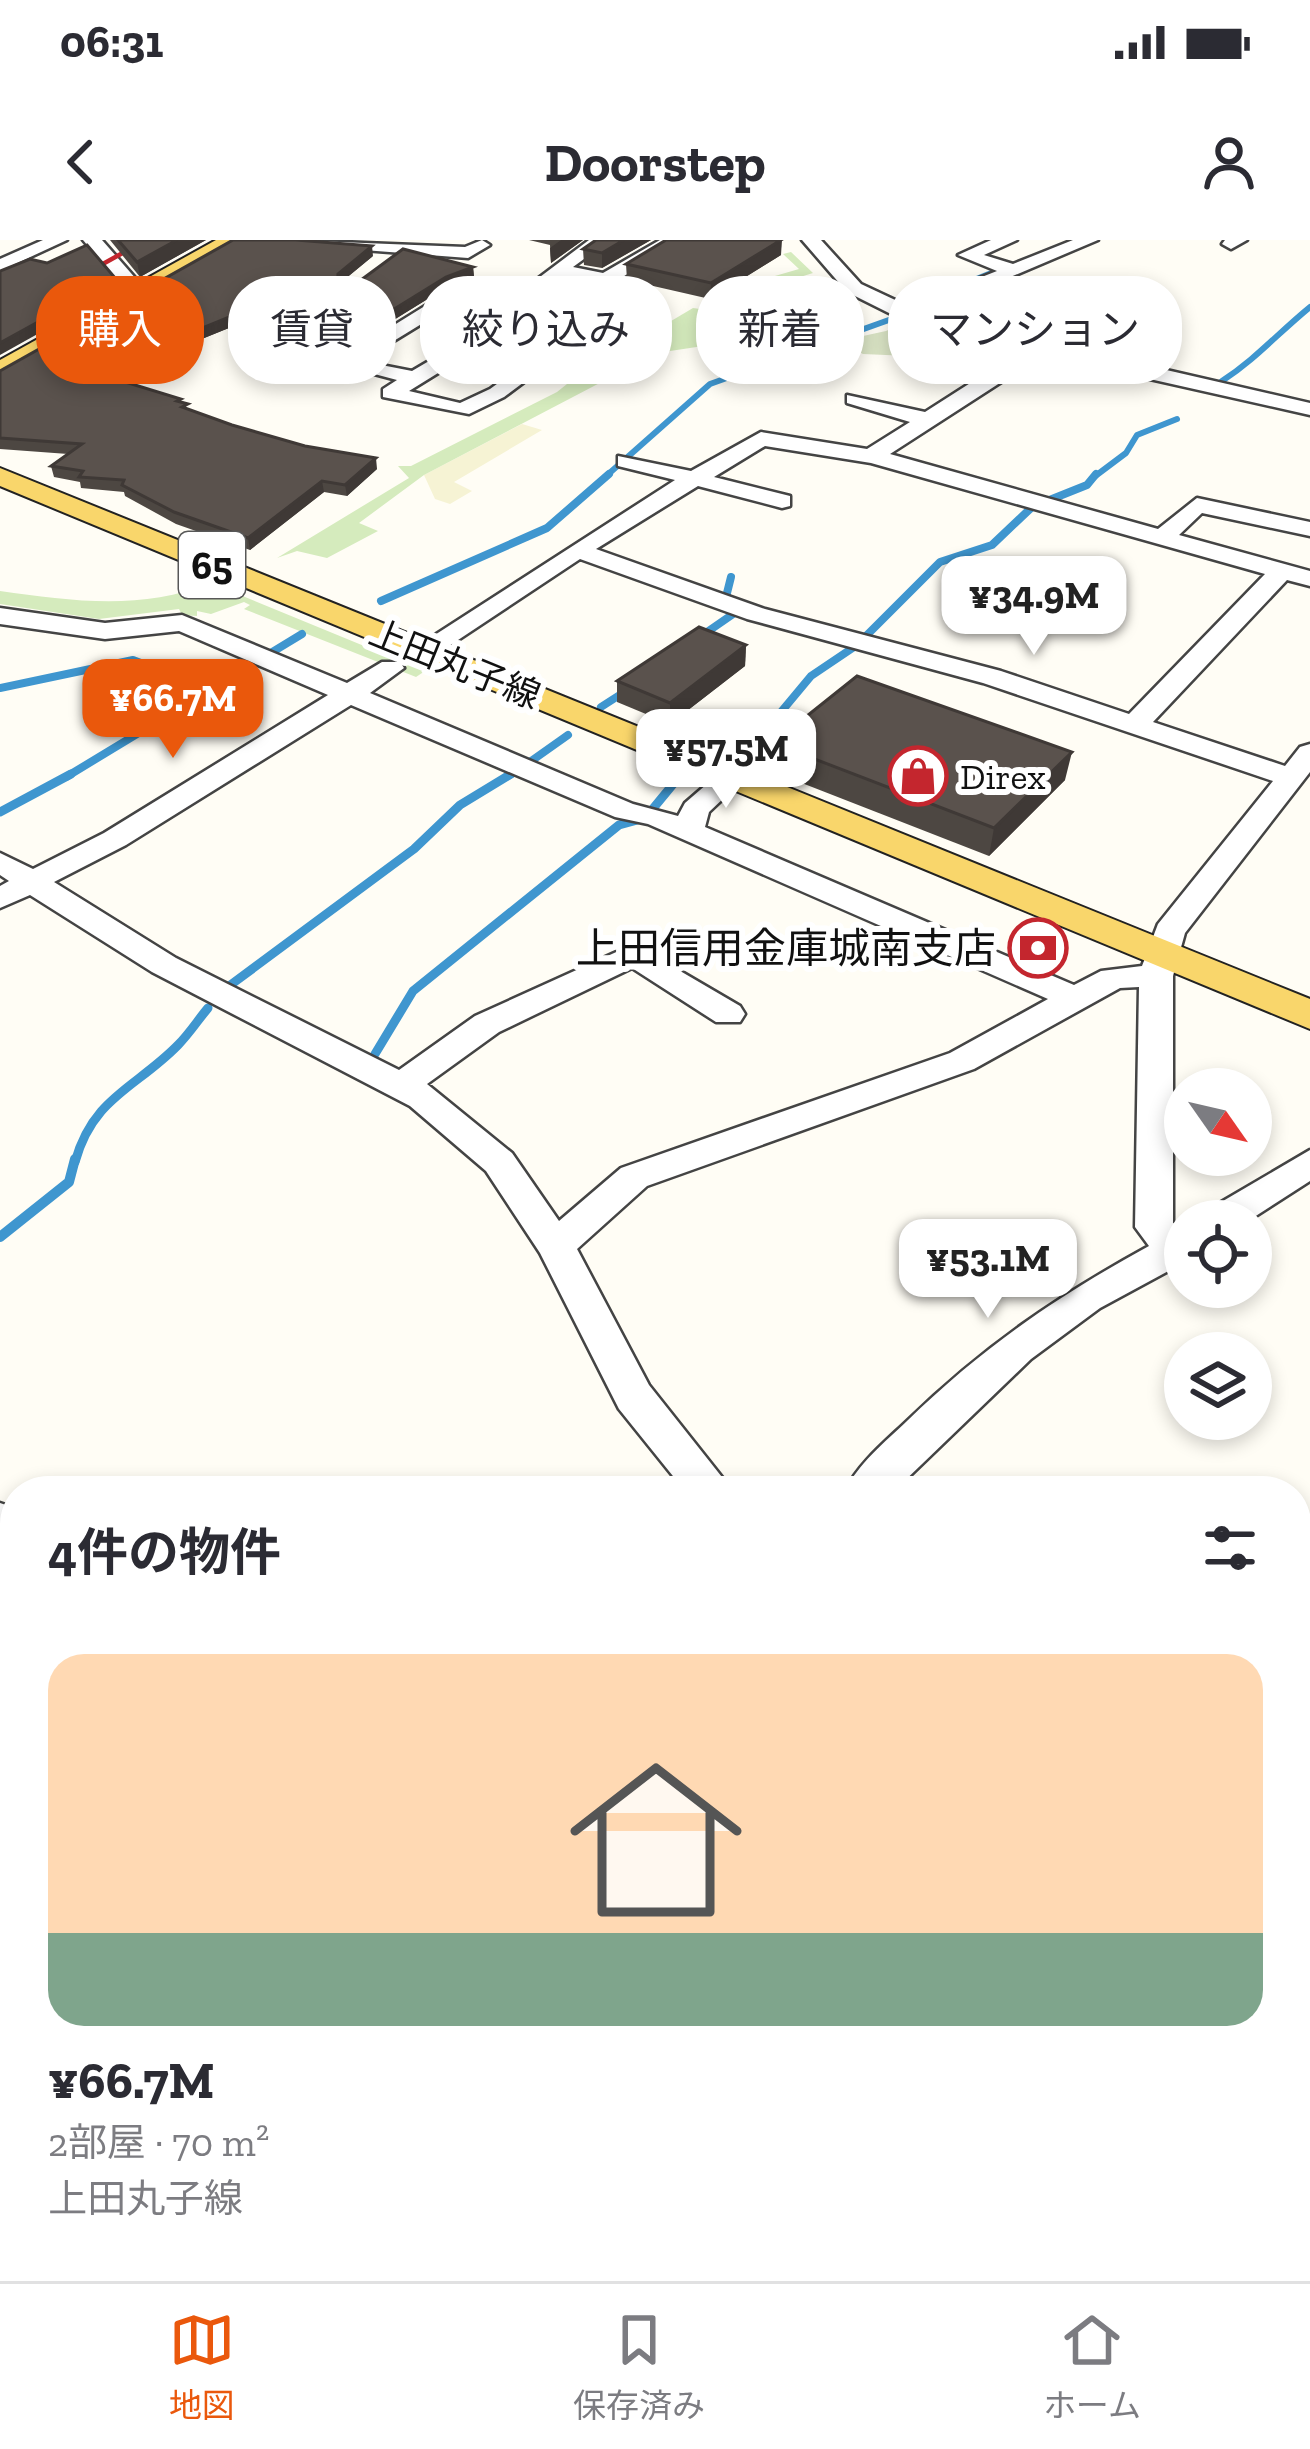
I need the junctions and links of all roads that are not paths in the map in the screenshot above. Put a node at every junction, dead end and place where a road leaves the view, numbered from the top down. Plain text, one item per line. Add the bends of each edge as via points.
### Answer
1 (58, 240) edge
2 (92, 240) edge
3 (232, 240) edge
4 (298, 240) edge
5 (628, 240) edge
6 (811, 240) edge
7 (1008, 240) edge
8 (591, 241) edge
9 (668, 243) edge
10 (481, 245) dead end
11 (1085, 245) edge
12 (398, 249) junction
13 (382, 263) edge
14 (0, 266) edge
15 (1014, 268) junction
16 (557, 271) junction
17 (123, 276) edge
18 (166, 276) edge
19 (551, 276) edge
20 (995, 276) edge
21 (888, 305) edge
22 (420, 317) edge
23 (36, 350) edge
24 (0, 370) edge
25 (420, 375) edge
26 (415, 378) junction
27 (1182, 380) edge
28 (509, 384) edge
29 (984, 384) edge
30 (854, 399) dead end
31 (1310, 409) edge
32 (928, 420) junction
33 (860, 456) junction
34 (626, 461) dead end
35 (0, 476) edge
36 (819, 476) dead end
37 (697, 478) junction
38 (782, 501) dead end
39 (1310, 529) edge
40 (1164, 536) junction
41 (580, 551) junction
42 (1282, 571) junction
43 (1310, 578) edge
44 (0, 616) edge
45 (440, 640) dead end
46 (391, 668) dead end
47 (345, 693) junction
48 (1136, 723) junction
49 (1300, 765) edge
50 (732, 777) junction
51 (689, 831) junction
52 (10, 880) edge
53 (1159, 964) junction
54 (1074, 998) junction
55 (728, 1014) dead end
56 (1310, 1015) edge
57 (400, 1086) junction
58 (1310, 1163) edge
59 (1252, 1200) edge
60 (1164, 1234) edge
61 (556, 1246) junction
62 (1164, 1255) edge
63 (699, 1476) edge
64 (882, 1476) edge

1 - 14 street
2 - 17 street
3 - 18 main road
4 - 12 street
5 - 9 street
6 - 21 street via 854,288
7 - 15 street via 967,255
8 - 16 street
9 - 16 street via 606,279
10 - 12 street via 468,253
11 - 15 street
12 - 13 street
15 - 20 street
16 - 19 street
22 - 26 street via 343,363
23 - 24 main road
25 - 26 street
26 - 28 street via 390,393 462,410
27 - 31 street
29 - 32 street
30 - 32 street
32 - 33 street
33 - 36 street
33 - 37 street via 761,439
33 - 40 street
34 - 37 street
35 - 50 main road, 上田丸子線 / 65
37 - 38 street
37 - 41 street
39 - 40 street via 1196,505
40 - 42 street
41 - 45 street
41 - 48 street via 756,614
42 - 43 street
42 - 48 street
44 - 47 street via 105,631 182,623
46 - 47 street
47 - 51 street
47 - 52 street via 115,839
48 - 49 street
49 - 53 street via 1169,931
50 - 51 street via 695,809
50 - 53 main road, 上田丸子線 / 65
51 - 54 street
52 - 57 street
53 - 54 street
53 - 56 main road, 上田丸子線 / 65
53 - 60 street via 1154,1227
54 - 61 street via 962,1061 634,1177
55 - 57 street via 634,954 487,1024
57 - 61 street via 423,1096 499,1162
58 - 59 street
61 - 63 street via 634,1397
62 - 64 street via 1028,1338

